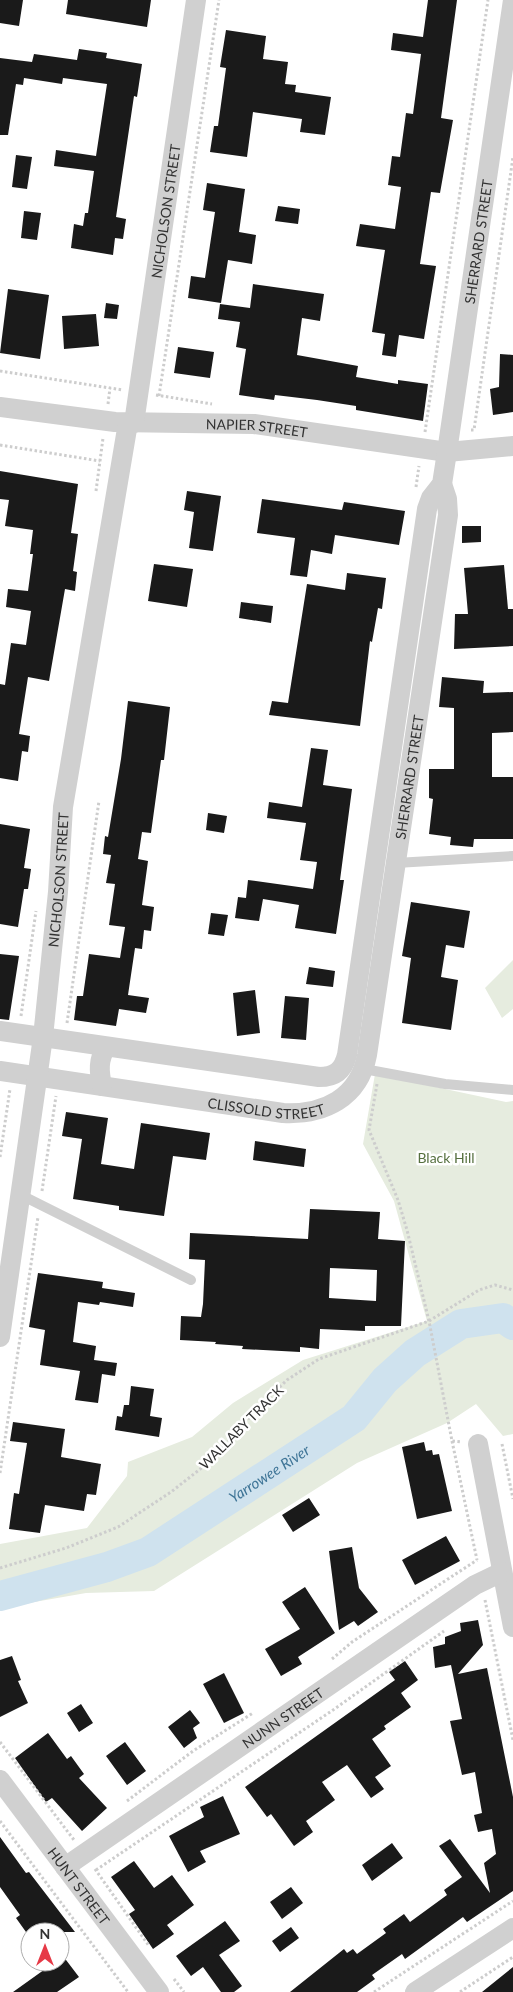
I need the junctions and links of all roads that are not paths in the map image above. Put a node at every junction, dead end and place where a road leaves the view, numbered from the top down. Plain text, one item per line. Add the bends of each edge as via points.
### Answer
1 (196, 0) edge
2 (513, 0) edge
3 (0, 407) edge
4 (131, 422) junction
5 (513, 446) edge
6 (447, 452) junction
7 (442, 484) junction
8 (513, 856) edge
9 (396, 863) junction
10 (0, 1031) edge
11 (350, 1036) junction
12 (43, 1037) junction
13 (370, 1039) junction
14 (106, 1047) junction
15 (344, 1065) junction
16 (6, 1071) edge
17 (371, 1071) junction
18 (38, 1076) junction
19 (310, 1076) junction
20 (102, 1086) junction
21 (513, 1090) edge
22 (310, 1113) junction
23 (21, 1195) junction
24 (191, 1280) dead end
25 (0, 1338) edge
26 (478, 1444) road end
27 (502, 1572) junction
28 (513, 1627) edge
29 (0, 1780) edge
30 (65, 1867) junction
31 (513, 1928) edge
32 (159, 1992) edge
33 (415, 1992) edge

1 - 4 street, NICHOLSON STREET
2 - 6 street, SHERRARD STREET
3 - 4 street, NAPIER STREET
4 - 6 street, NAPIER STREET via 254,424
4 - 12 street, NICHOLSON STREET via 63,807
5 - 6 street, NAPIER STREET
6 - 7 street, SHERRARD STREET
7 - 9 street, SHERRARD STREET via 448,515
7 - 11 street, SHERRARD STREET via 427,509
8 - 9 lane
9 - 13 street, SHERRARD STREET
10 - 12 street, CLISSOLD STREET
11 - 13 street
11 - 15 street, SHERRARD STREET
12 - 14 street, CLISSOLD STREET
12 - 18 street, NICHOLSON STREET
13 - 17 street, SHERRARD STREET
14 - 19 street, CLISSOLD STREET
14 - 20 street via 99,1066
15 - 17 street
15 - 19 street, CLISSOLD STREET via 332,1076
16 - 18 street, CLISSOLD STREET
17 - 21 lane via 452,1085
17 - 22 street, CLISSOLD STREET via 328,1107
18 - 20 street, CLISSOLD STREET
18 - 23 street, NICHOLSON STREET
19 - 22 street via 314,1094
20 - 22 street, CLISSOLD STREET via 283,1113
23 - 24 lane
23 - 25 street, NICHOLSON STREET
26 - 27 street
27 - 28 street
27 - 30 street, NUNN STREET via 481,1581 80,1843
29 - 30 street, HUNT STREET
30 - 32 street, HUNT STREET
31 - 33 street

